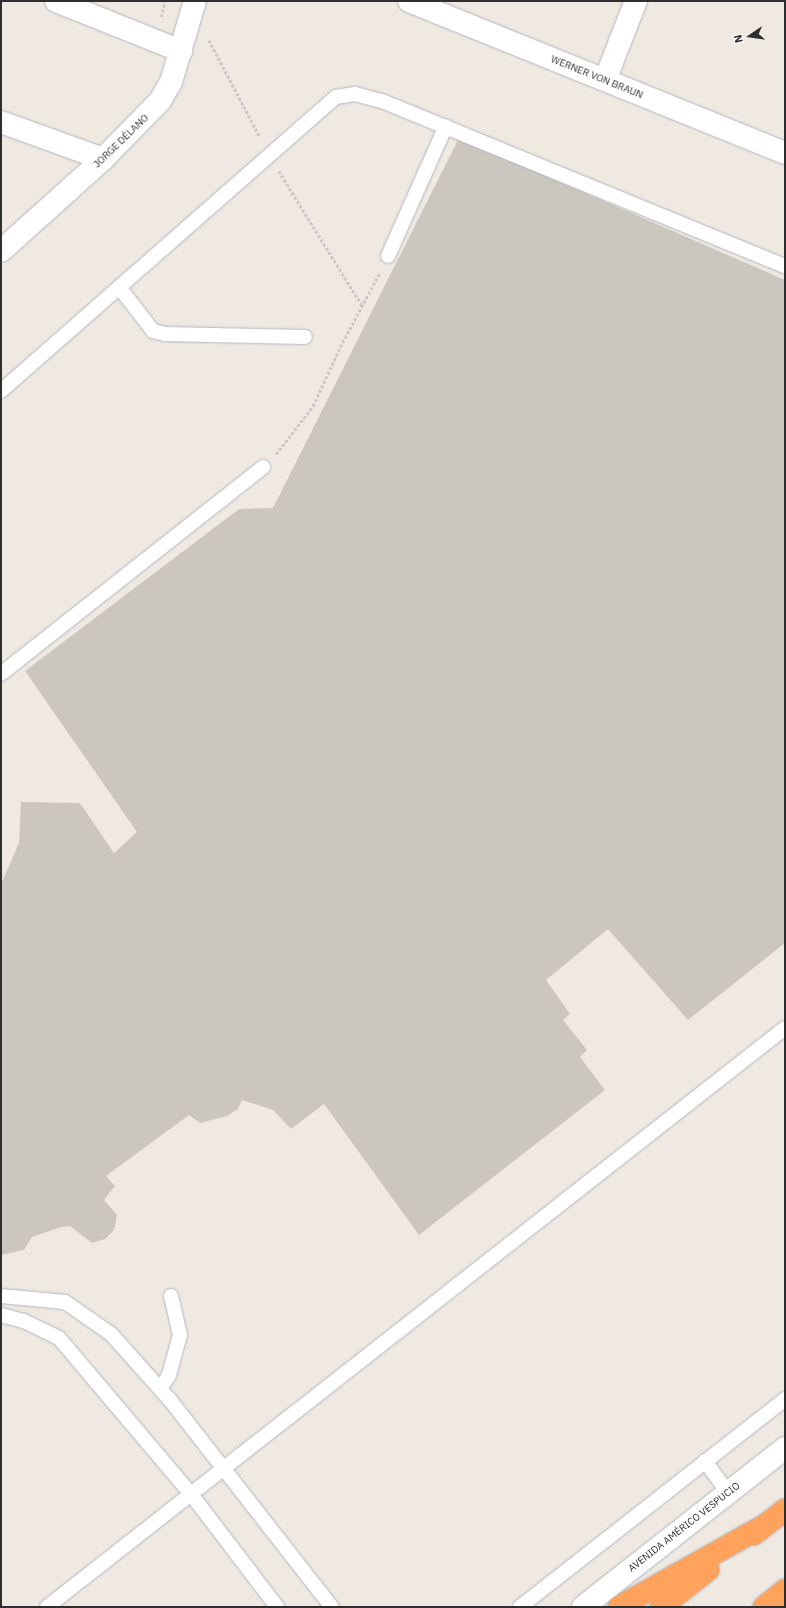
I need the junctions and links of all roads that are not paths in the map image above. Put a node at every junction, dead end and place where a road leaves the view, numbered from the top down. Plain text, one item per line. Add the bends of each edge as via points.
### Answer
1 (56, 1) edge
2 (195, 1) edge
3 (409, 1) edge
4 (636, 1) edge
5 (442, 7) edge
6 (181, 50) junction
7 (605, 80) junction
8 (1, 122) edge
9 (446, 126) junction
10 (785, 153) edge
11 (103, 159) junction
12 (1, 251) edge
13 (388, 256) road end
14 (785, 266) edge
15 (119, 287) junction
16 (305, 337) dead end
17 (1, 391) edge
18 (263, 467) road end
19 (1, 674) edge
20 (785, 1028) edge
21 (1, 1296) edge
22 (170, 1296) dead end
23 (1, 1315) edge
24 (160, 1389) junction
25 (785, 1398) edge
26 (785, 1448) edge
27 (705, 1461) junction
28 (225, 1468) junction
29 (728, 1493) junction
30 (191, 1494) junction
31 (785, 1510) edge
32 (765, 1525) junction
33 (785, 1590) edge
34 (47, 1607) edge
35 (277, 1607) edge
36 (332, 1607) edge
37 (520, 1607) edge
38 (583, 1607) edge
39 (620, 1607) edge
40 (661, 1607) edge
41 (764, 1607) edge

1 - 6 street
2 - 6 street, JORGE DÉLANO
3 - 5 street, WERNER VON BRAUN
4 - 7 street
5 - 7 street, WERNER VON BRAUN
6 - 11 street, JORGE DÉLANO via 171,82 160,101
7 - 10 street, WERNER VON BRAUN
8 - 11 street
9 - 13 lane
9 - 14 lane
9 - 15 lane via 382,101 356,94 336,97
11 - 12 street, JORGE DÉLANO
15 - 16 lane via 153,331 165,334
15 - 17 lane
18 - 19 lane
20 - 28 lane
21 - 24 lane via 65,1302 111,1334
22 - 24 lane via 180,1335 169,1375
23 - 30 lane via 24,1321 59,1338
24 - 28 lane
25 - 27 lane
26 - 29 street, AVENIDA AMÉRICO VESPUCIO
27 - 29 lane
27 - 37 lane
28 - 30 lane
28 - 36 lane
29 - 38 street, AVENIDA AMÉRICO VESPUCIO
30 - 34 lane
30 - 35 lane
31 - 32 highway
32 - 39 highway
32 - 40 highway
33 - 41 highway

